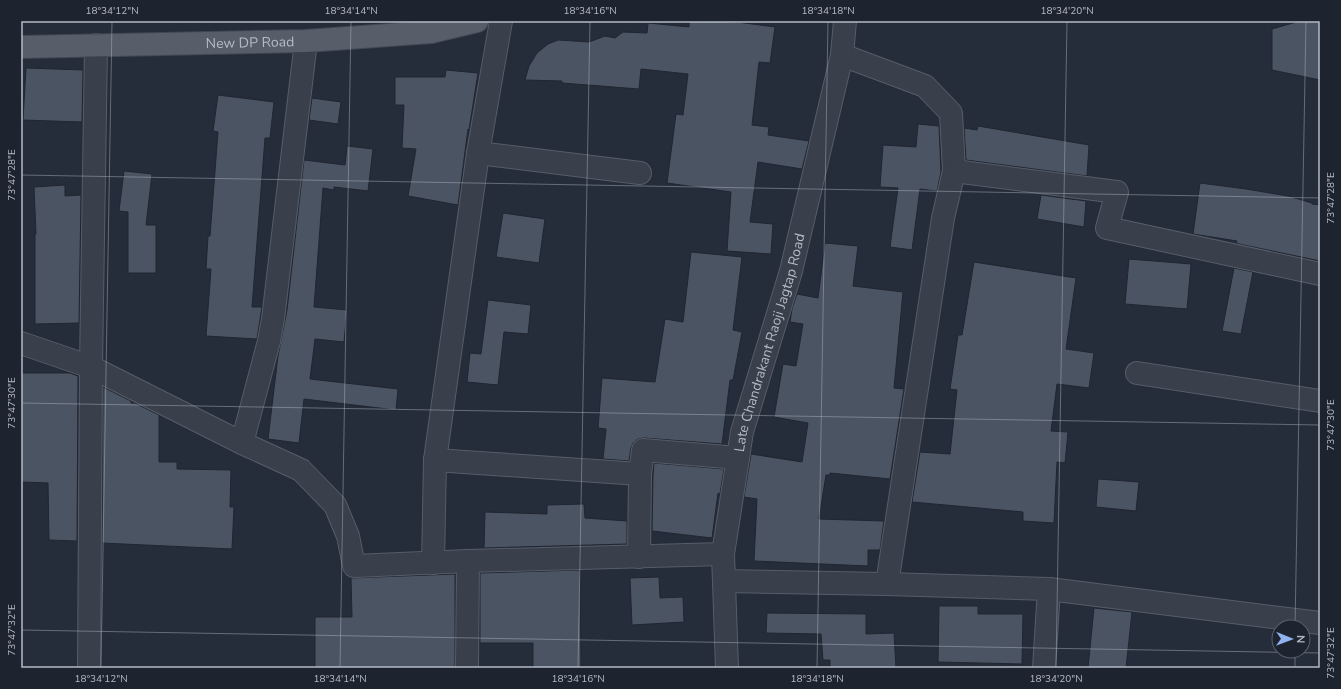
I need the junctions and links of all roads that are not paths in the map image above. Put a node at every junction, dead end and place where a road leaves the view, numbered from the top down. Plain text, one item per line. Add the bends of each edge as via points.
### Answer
1 (476, 21) edge
2 (501, 21) edge
3 (845, 21) edge
4 (306, 41) junction
5 (96, 45) junction
6 (21, 47) edge
7 (842, 55) junction
8 (478, 153) junction
9 (954, 171) junction
10 (640, 173) dead end
11 (1320, 274) edge
12 (21, 343) edge
13 (91, 367) junction
14 (1137, 373) dead end
15 (1320, 401) edge
16 (242, 443) junction
17 (738, 458) junction
18 (435, 460) junction
19 (640, 474) junction
20 (723, 554) junction
21 (639, 557) junction
22 (468, 561) junction
23 (433, 563) junction
24 (724, 581) junction
25 (887, 584) junction
26 (1049, 589) junction
27 (1320, 623) edge
28 (89, 668) edge
29 (467, 668) edge
30 (727, 668) edge
31 (1044, 668) edge

1 - 4 main road, New DP Road via 431,32
2 - 8 street
3 - 7 street, Late Chandrakant Raoji Jagtap Road
4 - 5 main road, New DP Road
4 - 16 street via 273,318
5 - 6 main road, New DP Road
5 - 13 street
7 - 9 street via 925,86 951,113
7 - 17 street, Late Chandrakant Raoji Jagtap Road via 791,271 742,432
8 - 10 street
8 - 18 street
9 - 11 street via 1116,192 1107,228
9 - 25 street via 943,218
12 - 13 street
13 - 16 street
13 - 28 street
14 - 15 street
16 - 23 street via 301,470 335,505 348,536 354,566
17 - 19 street via 643,450
17 - 20 street, Late Chandrakant Raoji Jagtap Road
18 - 19 street
18 - 23 street
19 - 21 street
20 - 21 street
20 - 24 street, Late Chandrakant Raoji Jagtap Road
21 - 22 street
22 - 23 street
22 - 29 street
24 - 25 street
24 - 30 street, Late Chandrakant Raoji Jagtap Road
25 - 26 street
26 - 27 street
26 - 31 street

